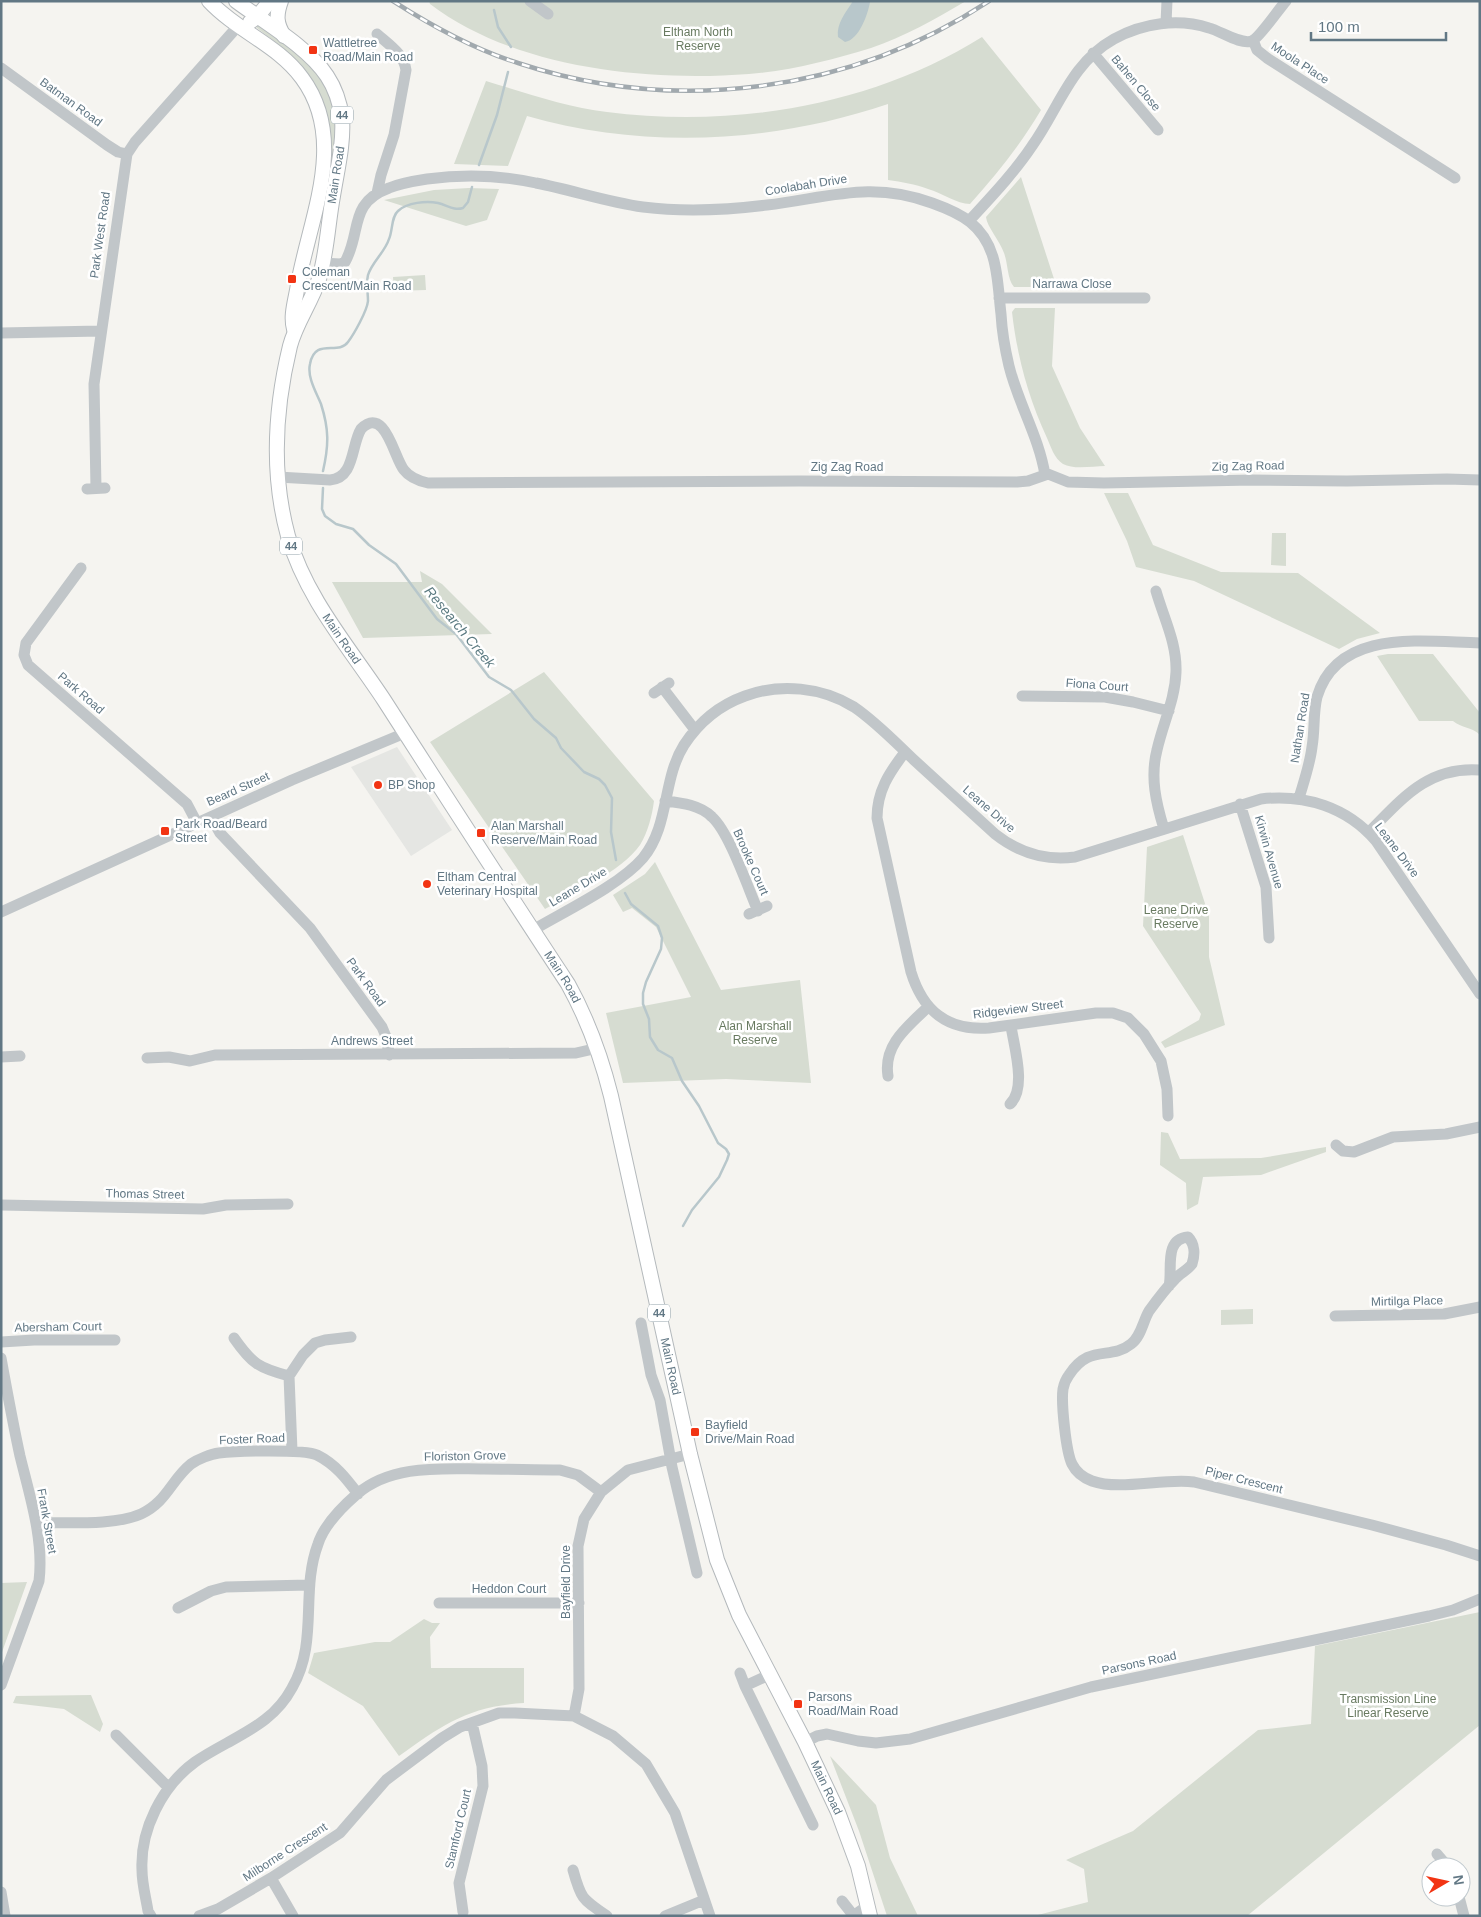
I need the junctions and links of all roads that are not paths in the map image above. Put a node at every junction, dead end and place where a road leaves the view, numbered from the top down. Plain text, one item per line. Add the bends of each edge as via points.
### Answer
1 (209, 1) edge
2 (270, 1) edge
3 (281, 1) edge
4 (530, 1) edge
5 (1167, 1) edge
6 (1286, 1) edge
7 (248, 7) edge
8 (548, 14) dead end
9 (1166, 23) junction
10 (238, 26) junction
11 (377, 34) dead end
12 (284, 36) junction
13 (1253, 40) junction
14 (1093, 54) junction
15 (1, 68) edge
16 (1158, 130) dead end
17 (127, 154) junction
18 (1455, 178) dead end
19 (377, 193) junction
20 (969, 221) junction
21 (302, 260) junction
22 (322, 263) junction
23 (999, 298) junction
24 (1146, 298) dead end
25 (294, 329) junction
26 (100, 332) junction
27 (1, 333) edge
28 (1045, 475) junction
29 (278, 477) junction
30 (1480, 480) edge
31 (96, 488) dead end
32 (80, 568) dead end
33 (1156, 591) dead end
34 (1480, 643) edge
35 (662, 688) dead end
36 (1022, 696) dead end
37 (1169, 711) junction
38 (695, 730) junction
39 (405, 733) junction
40 (905, 752) junction
41 (1480, 770) edge
42 (1300, 798) junction
43 (665, 801) junction
44 (1240, 804) junction
45 (212, 817) junction
46 (197, 823) junction
47 (1164, 829) junction
48 (1369, 832) junction
49 (758, 910) dead end
50 (1, 912) edge
51 (532, 930) junction
52 (1269, 938) dead end
53 (1480, 994) edge
54 (928, 1007) junction
55 (1011, 1026) junction
56 (598, 1048) junction
57 (389, 1055) junction
58 (20, 1056) dead end
59 (1, 1057) edge
60 (147, 1058) dead end
61 (888, 1076) dead end
62 (1010, 1104) dead end
63 (1168, 1116) dead end
64 (1480, 1127) edge
65 (1336, 1145) dead end
66 (1354, 1152) junction
67 (1351, 1164) dead end
68 (288, 1204) dead end
69 (1, 1205) edge
70 (1169, 1286) dead end
71 (1480, 1306) edge
72 (1335, 1316) dead end
73 (641, 1323) dead end
74 (351, 1337) dead end
75 (234, 1338) dead end
76 (115, 1340) dead end
77 (1, 1342) edge
78 (1, 1358) edge
79 (289, 1376) junction
80 (13, 1426) junction
81 (1, 1428) edge
82 (292, 1451) junction
83 (690, 1454) junction
84 (671, 1458) junction
85 (601, 1492) junction
86 (358, 1494) junction
87 (36, 1523) junction
88 (1480, 1556) edge
89 (697, 1573) dead end
90 (309, 1585) junction
91 (1480, 1599) edge
92 (579, 1603) junction
93 (439, 1604) dead end
94 (178, 1608) dead end
95 (740, 1673) dead end
96 (769, 1675) junction
97 (1, 1685) edge
98 (746, 1686) junction
99 (574, 1716) junction
100 (472, 1722) junction
101 (116, 1736) dead end
102 (805, 1742) junction
103 (168, 1787) junction
104 (813, 1825) dead end
105 (1437, 1854) dead end
106 (1440, 1857) edge
107 (573, 1870) dead end
108 (271, 1878) junction
109 (1, 1892) edge
110 (704, 1900) junction
111 (842, 1901) dead end
112 (870, 1911) edge
113 (463, 1912) dead end
114 (5, 1916) edge
115 (151, 1916) edge
116 (199, 1916) edge
117 (293, 1916) edge
118 (607, 1916) edge
119 (665, 1916) edge
120 (710, 1916) edge
121 (853, 1916) edge

1 - 10 main road, Main Road / 44
2 - 7 main road
3 - 12 main road via 277,20
4 - 8 street
5 - 9 street
6 - 13 street
7 - 10 main road
7 - 12 main road, Main Road / 44
9 - 13 street via 1194,24 1218,30 1240,41
9 - 14 street via 1128,32
10 - 17 street, Park West Road
10 - 21 main road, Main Road / 44 via 294,68 308,88 321,118 324,169
11 - 19 street via 401,57 406,70 394,135
12 - 22 main road, Main Road / 44 via 322,69 341,110 341,145
13 - 18 street, Moola Place via 1257,50 1267,58
14 - 16 street, Bahen Close
14 - 20 street via 1073,76 1032,147
15 - 17 street, Batman Road via 107,145
17 - 26 street, Park West Road
19 - 20 street, Coolabah Drive via 410,182 466,176 521,180 632,205 664,208 753,207 845,192 873,191 926,201
19 - 22 street via 360,214 345,262
20 - 23 street, Coolabah Drive via 980,232 992,254
21 - 22 main road
21 - 25 main road, Main Road / 44 via 293,314
22 - 25 main road, Main Road / 44 via 309,302
23 - 24 street, Narrawa Close
23 - 28 street, Coolabah Drive via 1012,379 1042,457
25 - 29 main road, Main Road / 44 via 279,411
26 - 27 street
26 - 31 street, Park West Road via 94,393
28 - 29 street, Zig Zag Road via 1018,482 428,483 405,472 387,434 374,423 361,429 347,470 338,478
28 - 30 street, Zig Zag Road via 1064,482
29 - 39 main road, Main Road / 44 via 288,536 305,580
32 - 46 street, Park Road via 26,642 24,655 28,665 187,804
33 - 37 street via 1176,655 1176,683
34 - 42 street, Nathan Road via 1379,643 1352,653 1338,663 1317,698 1311,756
35 - 38 street
36 - 37 street, Fiona Court via 1105,697
37 - 47 street via 1157,746 1154,772 1156,800
38 - 40 street, Leane Drive via 714,712 740,698 770,689 800,689 826,694 855,708
38 - 43 street, Leane Drive via 674,764
39 - 45 street, Beard Street
39 - 51 main road, Main Road / 44
40 - 47 street, Leane Drive via 995,834 1016,849 1033,855 1075,857
40 - 54 street, Ridgeview Street via 882,786 877,818 911,972
41 - 48 street via 1456,771 1426,781 1407,794
42 - 44 street, Leane Drive via 1273,798
42 - 48 street, Leane Drive via 1338,811
43 - 49 street, Brooke Court via 699,808 712,816 727,840
43 - 51 street, Leane Drive via 658,833 638,864 611,884
44 - 47 street, Leane Drive
44 - 52 street, Kirwin Avenue via 1266,887
45 - 46 street, Beard Street
45 - 57 street, Park Road via 220,833 310,928 382,1027 388,1039
46 - 50 street, Beard Street
48 - 53 street, Leane Drive
51 - 56 main road, Main Road / 44 via 576,999
54 - 55 street, Ridgeview Street via 962,1027
54 - 61 street via 894,1042 887,1060
55 - 62 street via 1019,1081 1017,1096
55 - 63 street, Ridgeview Street via 1096,1013 1113,1013 1128,1018 1144,1034 1160,1061 1167,1089
56 - 57 street, Andrews Street via 576,1053
56 - 83 main road, Main Road / 44
57 - 60 street, Andrews Street via 215,1055 190,1061 169,1057
58 - 59 street
64 - 66 street via 1446,1134 1393,1137
65 - 66 street via 1343,1151
66 - 67 street
68 - 69 street, Thomas Street via 226,1205 203,1209
70 - 88 street, Piper Crescent via 1149,1312 1132,1344 1086,1357 1064,1384 1070,1459 1077,1472 1092,1481 1107,1484 1172,1480 1194,1482
71 - 72 street, Mirtilga Place via 1444,1314
73 - 84 street, Main Road
74 - 79 street via 315,1343
75 - 79 street via 247,1357 264,1370
76 - 77 street, Abersham Court
78 - 80 street, Frank Street
79 - 82 street
80 - 81 street
80 - 87 street, Frank Street
82 - 86 street, Foster Road via 315,1454 338,1468
82 - 87 street, Foster Road via 217,1453 193,1463 159,1503 121,1521
83 - 84 street, Bayfield Drive
83 - 96 main road, Main Road / 44 via 718,1565
84 - 85 street, Bayfield Drive via 628,1470
84 - 89 street, Main Road
85 - 86 street, Floriston Grove via 578,1476 560,1470 435,1469 390,1476
85 - 92 street, Bayfield Drive via 584,1519 578,1546
86 - 90 street, Floriston Grove via 329,1524 318,1544
87 - 97 street, Frank Street via 41,1564 39,1581
90 - 94 street via 226,1587
90 - 103 street, Floriston Grove via 309,1635 302,1667 292,1688 277,1709 256,1728 194,1763
91 - 102 street, Parsons Road via 1429,1616 1091,1687 910,1739 876,1743 827,1734
92 - 93 street, Heddon Court
92 - 99 street, Bayfield Drive via 579,1689
95 - 98 street
96 - 98 street
96 - 102 main road, Main Road / 44
98 - 104 street
99 - 100 street, Milborne Crescent via 499,1713
99 - 110 street, Milborne Crescent via 613,1736 646,1764 675,1813
100 - 108 street, Milborne Crescent via 442,1738 386,1780 340,1832
100 - 113 street, Stamford Court via 483,1786 460,1883
101 - 103 street
102 - 112 main road, Main Road / 44 via 838,1812
103 - 115 street, Floriston Grove via 146,1830 142,1870
105 - 106 street
107 - 118 street via 580,1894
108 - 116 street, Milborne Crescent via 218,1909
108 - 117 street
109 - 114 street
110 - 119 street
110 - 120 street, Milborne Crescent
111 - 121 street, Main Road
112 - 121 street, Main Road

